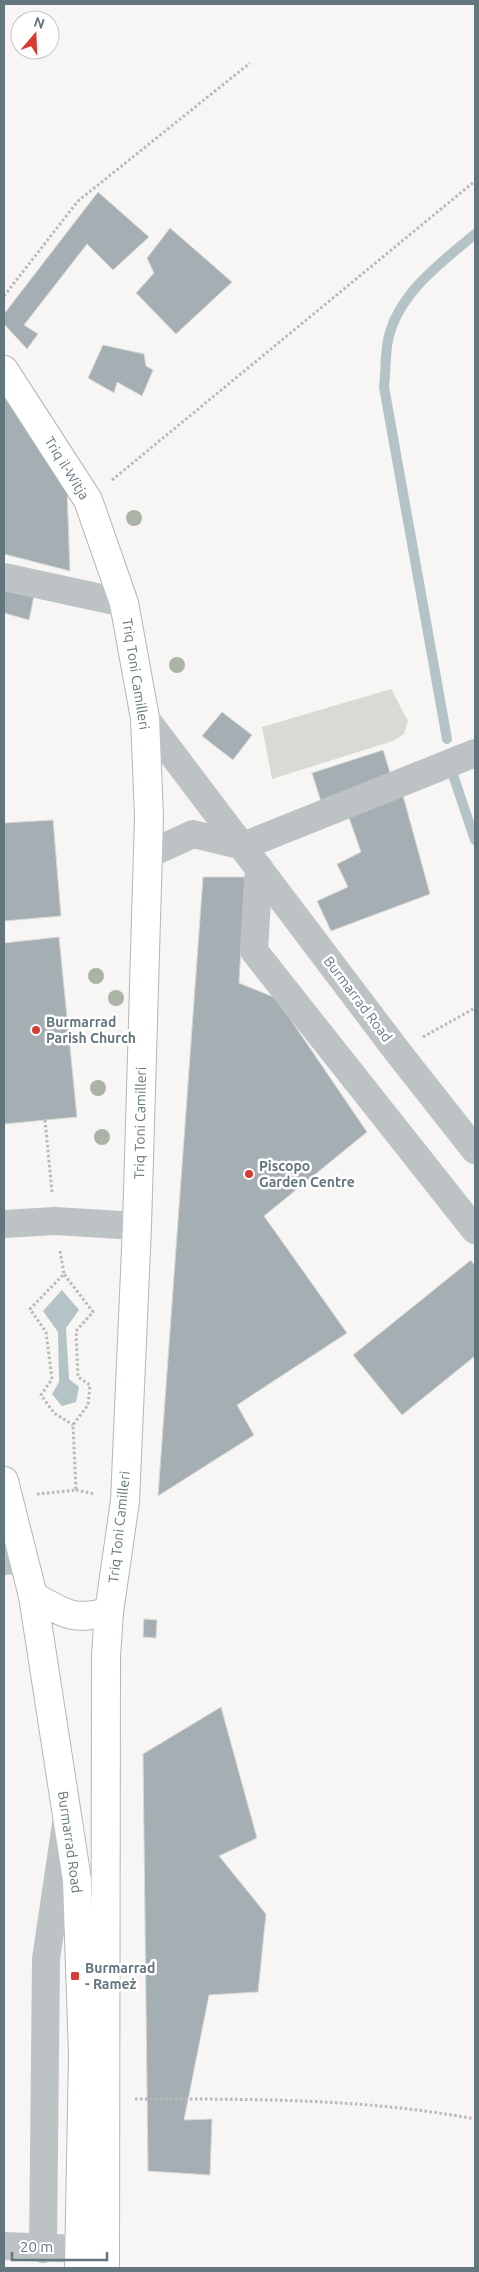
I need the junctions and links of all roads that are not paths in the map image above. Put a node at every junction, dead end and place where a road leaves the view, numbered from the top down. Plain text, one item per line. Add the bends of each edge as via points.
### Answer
1 (4, 370) edge
2 (4, 577) edge
3 (124, 603) junction
4 (145, 718) junction
5 (475, 754) edge
6 (146, 855) junction
7 (251, 857) junction
8 (475, 1150) edge
9 (4, 1224) edge
10 (137, 1226) junction
11 (475, 1230) edge
12 (5, 1488) edge
13 (13, 1561) edge
14 (34, 1596) junction
15 (109, 1612) junction
16 (67, 1818) junction
17 (4, 2246) edge
18 (43, 2249) junction
19 (80, 2259) edge
20 (105, 2268) edge

1 - 3 main road, Triq il-Witja via 88,500
2 - 3 street
3 - 4 main road, Triq Toni Camilleri
4 - 6 main road, Triq Toni Camilleri via 149,817
4 - 7 street, Burmarrad Road
5 - 7 street
6 - 7 street via 193,834
6 - 10 main road, Triq Toni Camilleri
7 - 8 street, Burmarrad Road
7 - 11 street via 254,951
9 - 10 street via 55,1221
10 - 15 main road, Triq Toni Camilleri via 125,1501
12 - 13 main road, Burmarrad Road
13 - 14 main road, Burmarrad Road
14 - 15 main road via 62,1613 84,1618
14 - 16 main road, Burmarrad Road
15 - 20 main road via 106,1656
16 - 18 street via 46,1959
16 - 19 main road, Burmarrad Road via 78,1909 82,2054
17 - 18 street
18 - 19 street

